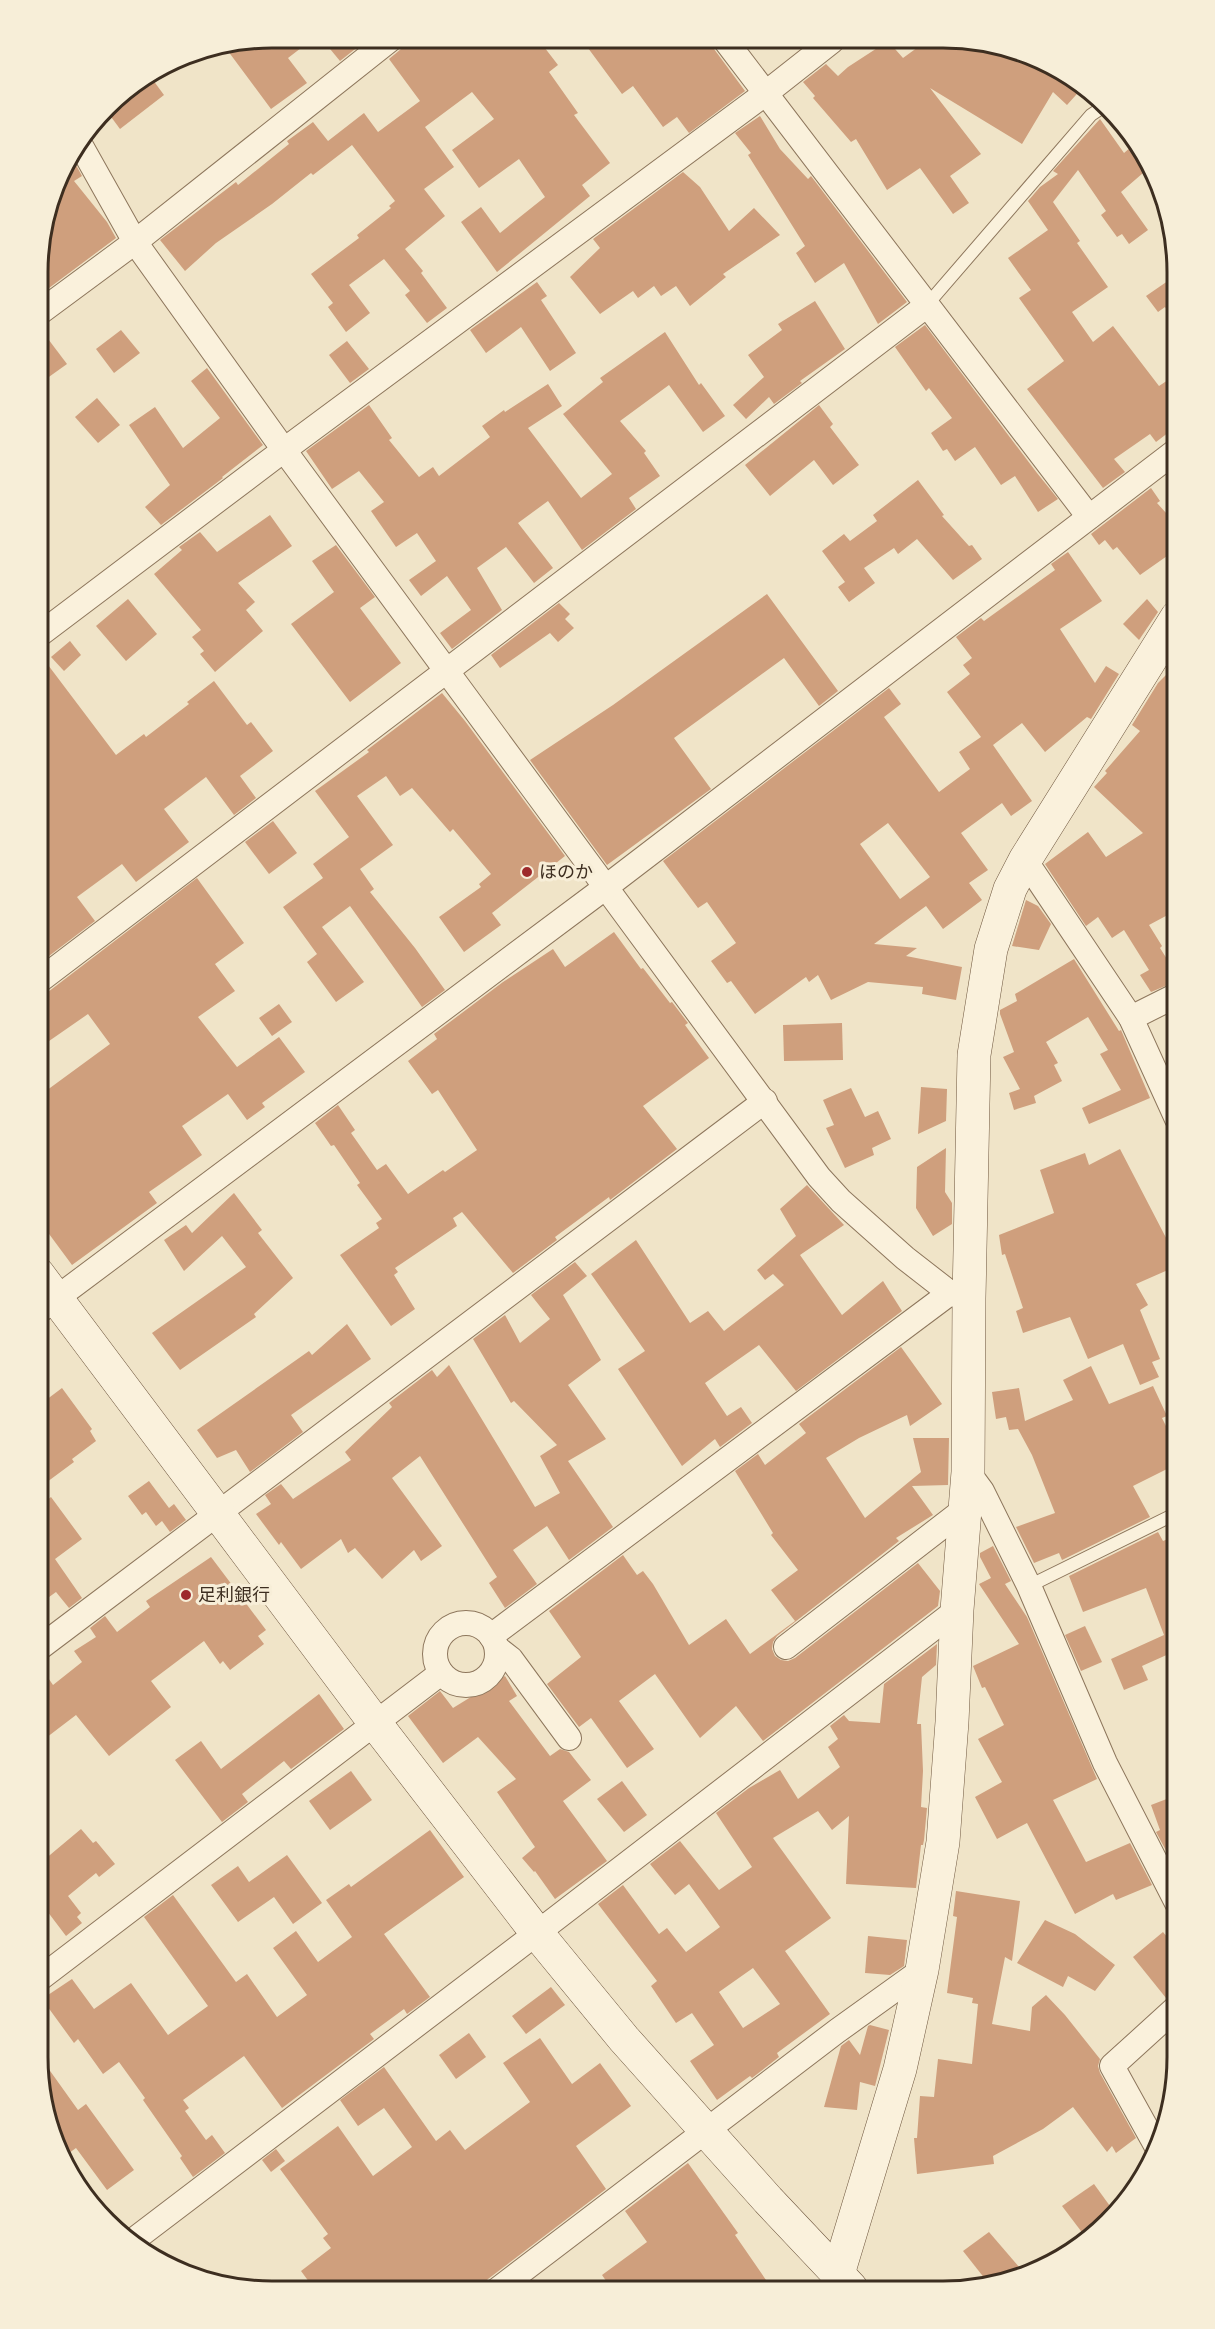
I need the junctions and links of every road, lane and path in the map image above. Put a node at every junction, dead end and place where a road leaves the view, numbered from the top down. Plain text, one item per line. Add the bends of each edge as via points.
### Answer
1 (379, 48) edge
2 (730, 48) edge
3 (823, 48) edge
4 (765, 93) junction
5 (1098, 111) edge
6 (84, 151) edge
7 (135, 243) junction
8 (48, 306) edge
9 (926, 306) junction
10 (284, 450) junction
11 (1167, 458) edge
12 (1089, 517) junction
13 (48, 628) edge
14 (1167, 634) edge
15 (447, 671) junction
16 (1025, 860) junction
17 (606, 887) junction
18 (48, 974) edge
19 (1167, 1000) edge
20 (1131, 1018) junction
21 (1167, 1097) edge
22 (765, 1101) junction
23 (48, 1292) edge
24 (959, 1296) junction
25 (48, 1300) edge
26 (968, 1472) junction
27 (966, 1508) junction
28 (217, 1513) junction
29 (1167, 1518) edge
30 (1029, 1586) junction
31 (957, 1610) junction
32 (48, 1641) edge
33 (494, 1642) junction
34 (786, 1647) dead end
35 (441, 1673) junction
36 (375, 1723) junction
37 (569, 1738) dead end
38 (1167, 1884) edge
39 (537, 1933) junction
40 (922, 1970) junction
41 (48, 1972) edge
42 (1167, 2016) edge
43 (705, 2130) junction
44 (1152, 2138) edge
45 (138, 2237) edge
46 (508, 2281) edge
47 (839, 2281) edge
48 (844, 2281) edge

1 - 7 street
2 - 4 street
3 - 4 street
4 - 9 street
4 - 10 street
5 - 9 lane
6 - 7 street
7 - 8 street
7 - 10 street
9 - 12 street
9 - 15 street
10 - 13 street
10 - 15 street
11 - 12 street
12 - 17 street
14 - 16 street
15 - 17 street
15 - 18 street
16 - 20 street
16 - 24 street via 1010,889 991,949 974,1055
17 - 22 street
17 - 23 street
19 - 20 street
20 - 21 street
22 - 24 street via 841,1201
22 - 28 street
24 - 26 street
24 - 33 street
25 - 28 street
26 - 27 street
26 - 30 street via 982,1491
27 - 31 street
27 - 34 street
28 - 32 street
28 - 36 street
29 - 30 lane
30 - 38 street via 1105,1763
31 - 39 street
31 - 40 street via 943,1842
33 - 35 street via 496,1660 485,1679 465,1686 454,1684
33 - 35 street via 479,1626 469,1623 458,1623 444,1631 434,1650
33 - 37 street via 512,1659
35 - 36 street
36 - 39 street
36 - 41 street
39 - 43 street
39 - 45 street
40 - 43 street
40 - 48 street
42 - 44 street via 1112,2066
43 - 46 street
43 - 47 street

